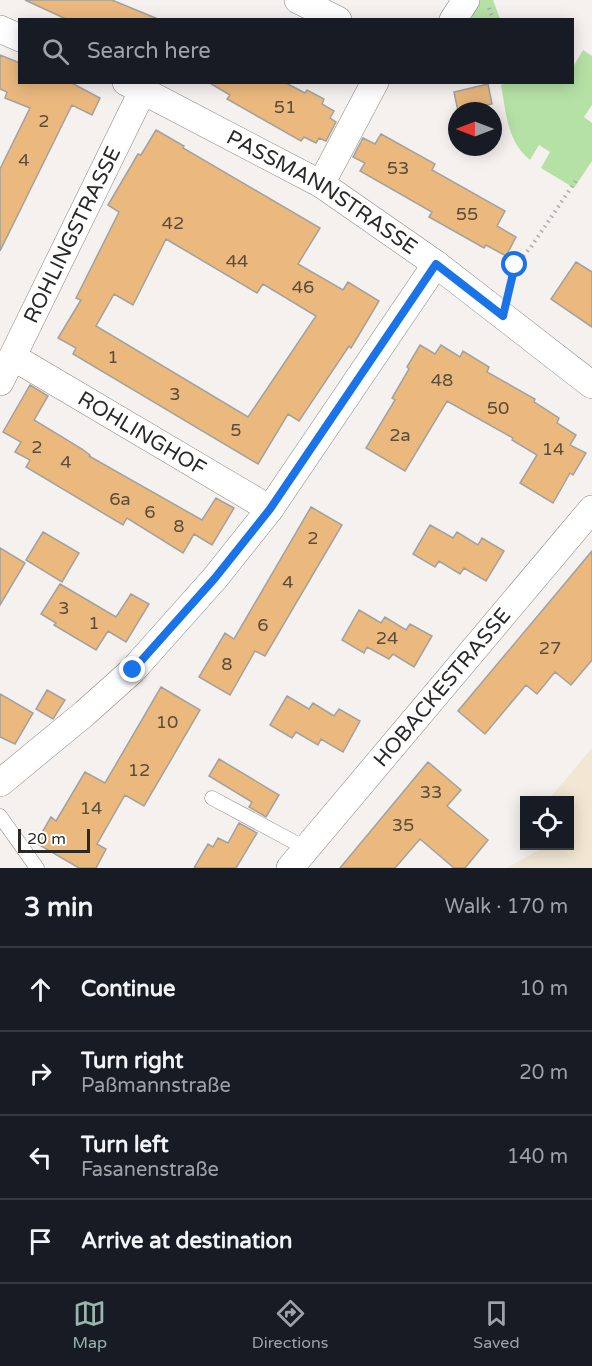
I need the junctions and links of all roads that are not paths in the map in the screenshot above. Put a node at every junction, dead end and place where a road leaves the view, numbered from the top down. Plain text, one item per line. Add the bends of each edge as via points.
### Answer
1 (298, 0) edge
2 (466, 0) edge
3 (334, 18) edge
4 (454, 18) edge
5 (0, 29) edge
6 (18, 37) edge
7 (374, 84) edge
8 (134, 86) edge
9 (321, 184) junction
10 (436, 264) junction
11 (13, 357) junction
12 (0, 382) edge
13 (592, 385) edge
14 (270, 509) junction
15 (592, 509) edge
16 (5, 780) edge
17 (212, 798) dead end
18 (0, 816) edge
19 (298, 859) edge
20 (38, 868) edge

1 - 3 street
2 - 4 street
5 - 6 street
7 - 9 street
8 - 9 street, PASSMANNSTRASSE
8 - 11 street, ROHLINGSTRASSE
9 - 10 street, PASSMANNSTRASSE
10 - 13 street, PASSMANNSTRASSE
10 - 14 street
11 - 12 street, ROHLINGSTRASSE
11 - 14 street, ROHLINGHOF
14 - 16 street via 133,670
15 - 19 street, HOBACKESTRASSE
17 - 19 lane
18 - 20 lane

